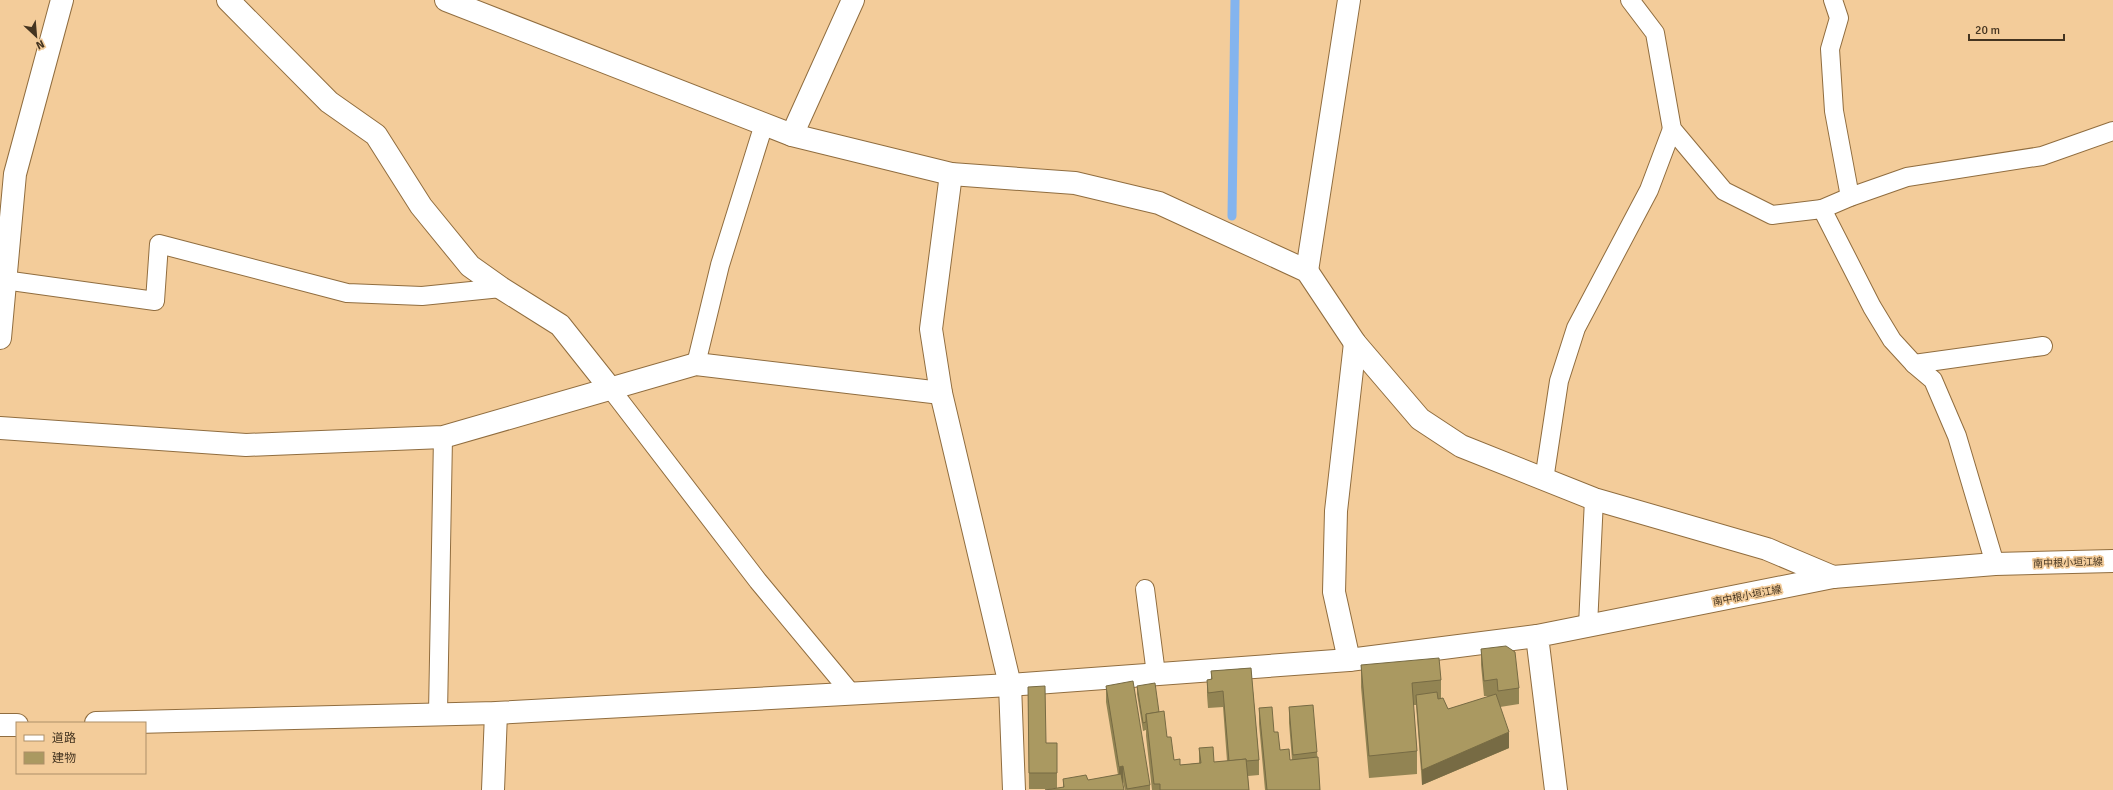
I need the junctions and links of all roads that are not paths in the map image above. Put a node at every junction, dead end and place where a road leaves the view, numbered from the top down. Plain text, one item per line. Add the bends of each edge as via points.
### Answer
1 (62, 0) edge
2 (228, 0) edge
3 (446, 0) edge
4 (853, 0) edge
5 (1349, 0) edge
6 (1630, 0) edge
7 (1833, 0) edge
8 (764, 124) junction
9 (1672, 129) junction
10 (2113, 131) edge
11 (792, 135) junction
12 (951, 174) junction
13 (1850, 197) junction
14 (1822, 210) junction
15 (1307, 271) junction
16 (4, 280) junction
17 (501, 288) junction
18 (0, 330) edge
19 (1355, 343) junction
20 (2043, 346) dead end
21 (696, 364) junction
22 (1914, 364) junction
23 (610, 388) junction
24 (941, 393) junction
25 (0, 428) edge
26 (443, 438) junction
27 (1544, 480) junction
28 (1594, 499) junction
29 (2113, 561) edge
30 (1995, 564) junction
31 (1833, 577) junction
32 (1145, 589) dead end
33 (1588, 626) junction
34 (1537, 636) junction
35 (1348, 660) junction
36 (1156, 674) junction
37 (1010, 685) junction
38 (851, 693) junction
39 (496, 713) junction
40 (438, 714) junction
41 (134, 722) edge
42 (16, 725) edge
43 (0, 726) edge
44 (493, 790) edge
45 (1014, 790) edge
46 (1556, 790) edge

1 - 16 street via 15,174
2 - 17 street via 329,102 376,135 421,206 470,266
3 - 8 street
4 - 11 street
5 - 15 street
6 - 9 lane via 1655,33
7 - 13 lane via 1838,18 1830,49 1834,111
8 - 11 street
8 - 21 lane via 720,265
9 - 14 lane via 1724,191 1772,215
9 - 27 lane via 1649,190 1576,328 1559,381
10 - 13 lane via 2042,156 1907,177
11 - 12 street
12 - 15 street via 1075,182 1159,203
12 - 24 street via 931,330
13 - 14 lane
14 - 22 lane via 1872,307 1892,340
15 - 19 street
16 - 17 lane via 154,301 159,244 347,293 422,296
16 - 18 street
17 - 23 street via 560,326
19 - 27 street via 1420,419 1461,446
19 - 35 street via 1336,511 1334,592
20 - 22 lane
21 - 23 street
21 - 24 street
22 - 30 lane via 1933,380 1957,436
23 - 26 street
23 - 38 lane via 758,581
24 - 37 street
25 - 26 street via 246,445
26 - 40 lane
27 - 28 street
28 - 31 street via 1767,549
28 - 33 lane
29 - 30 street, 南中根小垣江線
30 - 31 street, 南中根小垣江線
31 - 33 street, 南中根小垣江線
32 - 36 lane
33 - 34 street, 南中根小垣江線
34 - 35 street, 南中根小垣江線
34 - 46 street
35 - 36 street, 南中根小垣江線
36 - 37 street, 南中根小垣江線
37 - 38 street, 南中根小垣江線
37 - 45 street
38 - 39 street, 南中根小垣江線
39 - 40 street, 南中根小垣江線
39 - 44 street
40 - 41 street, 南中根小垣江線
42 - 43 street

